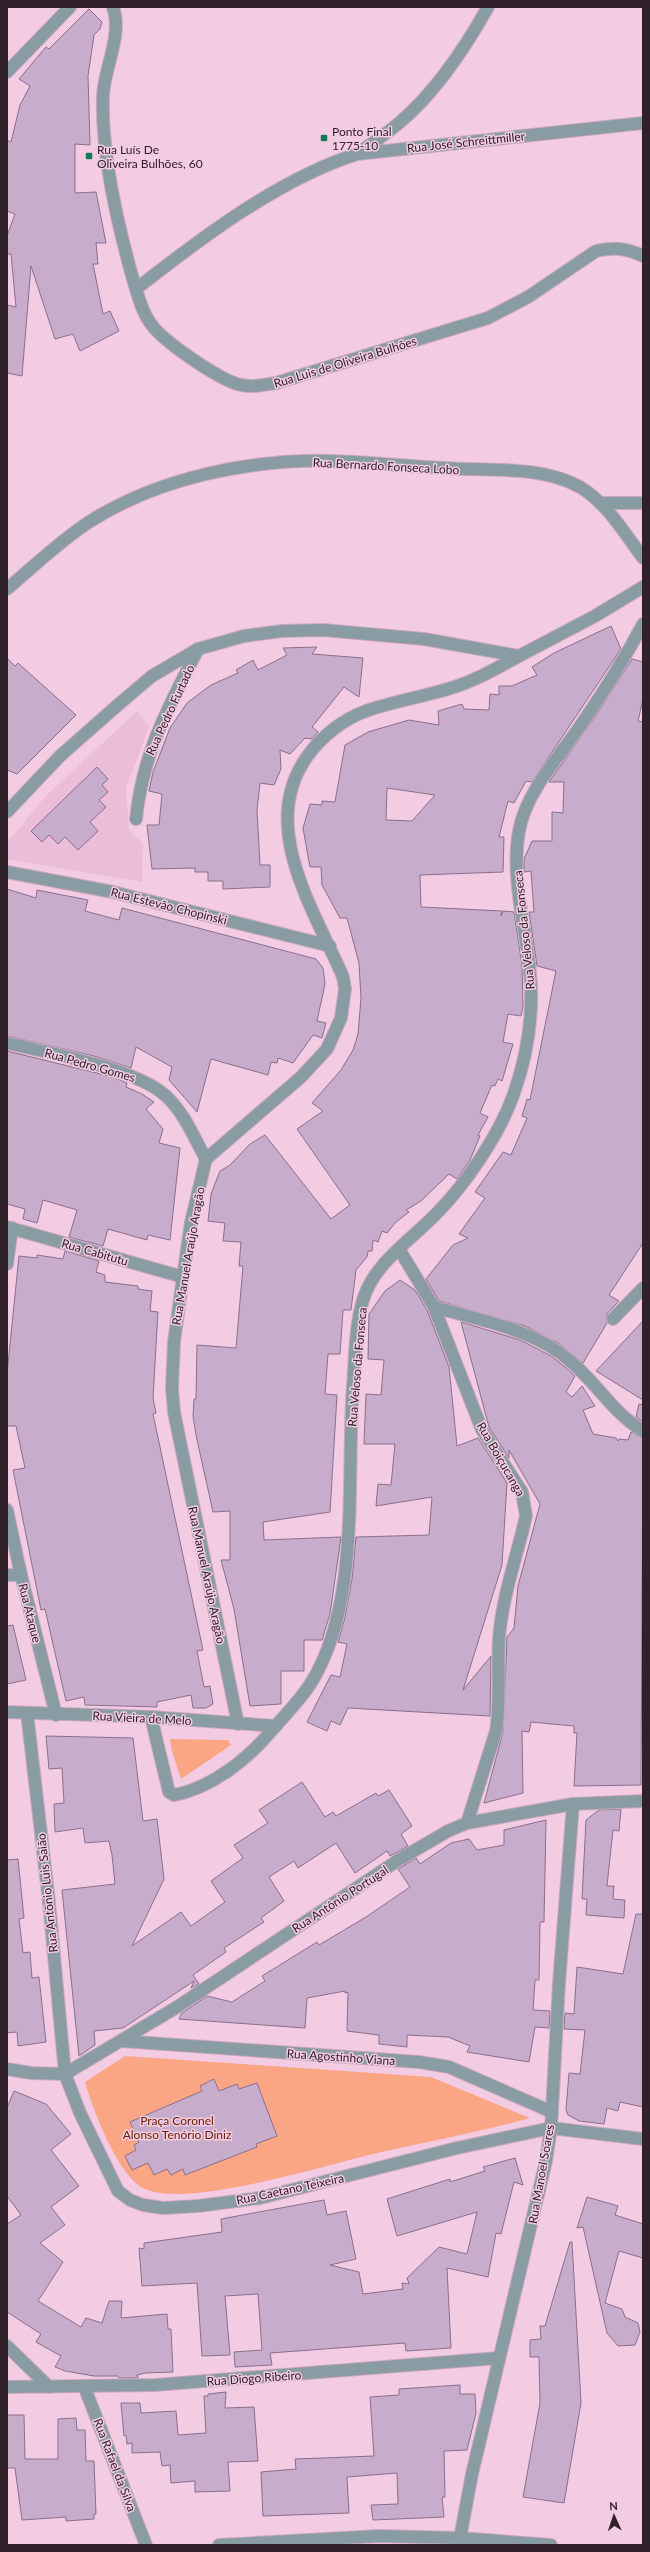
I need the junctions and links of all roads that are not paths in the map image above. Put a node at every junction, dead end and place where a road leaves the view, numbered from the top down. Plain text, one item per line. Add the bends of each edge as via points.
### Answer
1 (70, 7) edge
2 (113, 7) edge
3 (488, 7) edge
4 (7, 72) edge
5 (643, 123) edge
6 (357, 154) junction
7 (643, 256) edge
8 (136, 289) junction
9 (600, 503) junction
10 (643, 503) edge
11 (643, 558) edge
12 (643, 587) edge
13 (7, 589) edge
14 (643, 624) edge
15 (198, 649) junction
16 (519, 656) junction
17 (7, 812) edge
18 (136, 819) dead end
19 (7, 872) edge
20 (330, 946) junction
21 (7, 1042) edge
22 (206, 1159) junction
23 (9, 1227) edge
24 (399, 1249) junction
25 (7, 1264) edge
26 (182, 1277) junction
27 (643, 1288) edge
28 (434, 1307) junction
29 (613, 1319) dead end
30 (643, 1431) edge
31 (7, 1510) edge
32 (7, 1575) edge
33 (21, 1575) junction
34 (7, 1712) edge
35 (27, 1713) junction
36 (56, 1715) junction
37 (151, 1718) junction
38 (238, 1724) junction
39 (276, 1726) junction
40 (643, 1801) edge
41 (573, 1804) junction
42 (467, 1823) junction
43 (121, 2041) junction
44 (7, 2069) edge
45 (65, 2074) junction
46 (552, 2112) junction
47 (551, 2128) junction
48 (643, 2140) edge
49 (7, 2346) edge
50 (500, 2358) junction
51 (84, 2386) junction
52 (7, 2387) edge
53 (49, 2387) junction
54 (460, 2538) junction
55 (340, 2542) edge
56 (146, 2545) edge
57 (219, 2545) edge
58 (552, 2545) edge

1 - 4 street
2 - 8 street, Rua Luis de Oliveira Bulhões via 116,21 103,97 106,151 125,251
3 - 6 street via 446,71 426,96 400,122
5 - 6 street, Rua José Schreittmiller
6 - 8 street, Rua José Schreittmiller via 302,176 221,226
7 - 8 street, Rua Luis de Oliveira Bulhões via 628,249 607,248 596,251 528,297 488,318 260,386 237,384 163,338 147,320
9 - 10 street
9 - 11 street, Rua Bernardo Fonseca Lobo
9 - 13 street, Rua Bernardo Fonseca Lobo via 580,488 538,473 330,461 277,463 213,472 166,486 113,508 54,548
12 - 16 street via 595,616
14 - 24 street, Rua Veloso da Fonseca via 592,708 540,784 525,809 519,829 516,857 518,888 531,995 529,1035 513,1097 485,1150 438,1213
15 - 16 street via 244,636 282,631 323,630 424,639
15 - 17 street via 152,676 124,699 60,756
15 - 18 street, Rua Pedro Furtado via 167,710 146,762
16 - 20 street via 478,678 452,688 365,711 337,726 315,746 301,765 288,796 291,850 298,878
19 - 20 street, Rua Estevão Chopinski via 113,892
20 - 22 street via 343,977 345,989 342,1018 327,1049 301,1077
21 - 22 street, Rua Pedro Gomes via 123,1072 153,1085 182,1115
22 - 26 street, Rua Manuel Araújo Aragão via 191,1222
23 - 25 street
23 - 26 street, Rua Cabitutu
24 - 28 street, Rua Boiçucanga
24 - 39 street, Rua Veloso da Fonseca via 368,1285 360,1313 352,1398 344,1582 336,1627 312,1681
26 - 38 street, Rua Manuel Araújo Aragão via 174,1342 174,1412
27 - 29 street
28 - 30 street via 530,1337 557,1351 582,1371 620,1415
28 - 42 street, Rua Boiçucanga via 482,1430 518,1483 526,1505 526,1516 502,1611 496,1731
31 - 33 street, Rua Ataque
32 - 33 street
33 - 36 street, Rua Ataque
34 - 35 street, Rua Vieira de Melo
35 - 36 street, Rua Vieira de Melo
35 - 45 street, Rua Antônio Luis Saião via 49,1902
36 - 37 street, Rua Vieira de Melo
37 - 38 street, Rua Vieira de Melo
37 - 39 street, Rua Veloso da Fonseca via 169,1792 174,1795 216,1778 254,1751
38 - 39 street, Rua Vieira de Melo
40 - 41 street, Rua Antônio Portugal
41 - 42 street, Rua Antônio Portugal
41 - 46 street, Rua Manoel Soares
42 - 43 street, Rua Antônio Portugal via 400,1859
43 - 45 street, Rua Antônio Portugal
43 - 46 street, Rua Agostinho Viana via 441,2066
44 - 45 street
45 - 47 street, Rua Caetano Teixeira via 83,2120 118,2191 143,2205 163,2208 260,2198 457,2148
46 - 47 street, Rua Manoel Soares
47 - 48 street, Rua Caetano Teixeira
47 - 50 street, Rua Manoel Soares via 527,2247
49 - 53 street
50 - 51 street, Rua Diogo Ribeiro via 249,2379
50 - 54 street, Rua Manoel Soares
51 - 53 street, Rua Diogo Ribeiro
51 - 56 street, Rua Rafael da Silva
52 - 53 street, Rua Diogo Ribeiro
54 - 55 street via 379,2536
54 - 58 street
55 - 57 street

